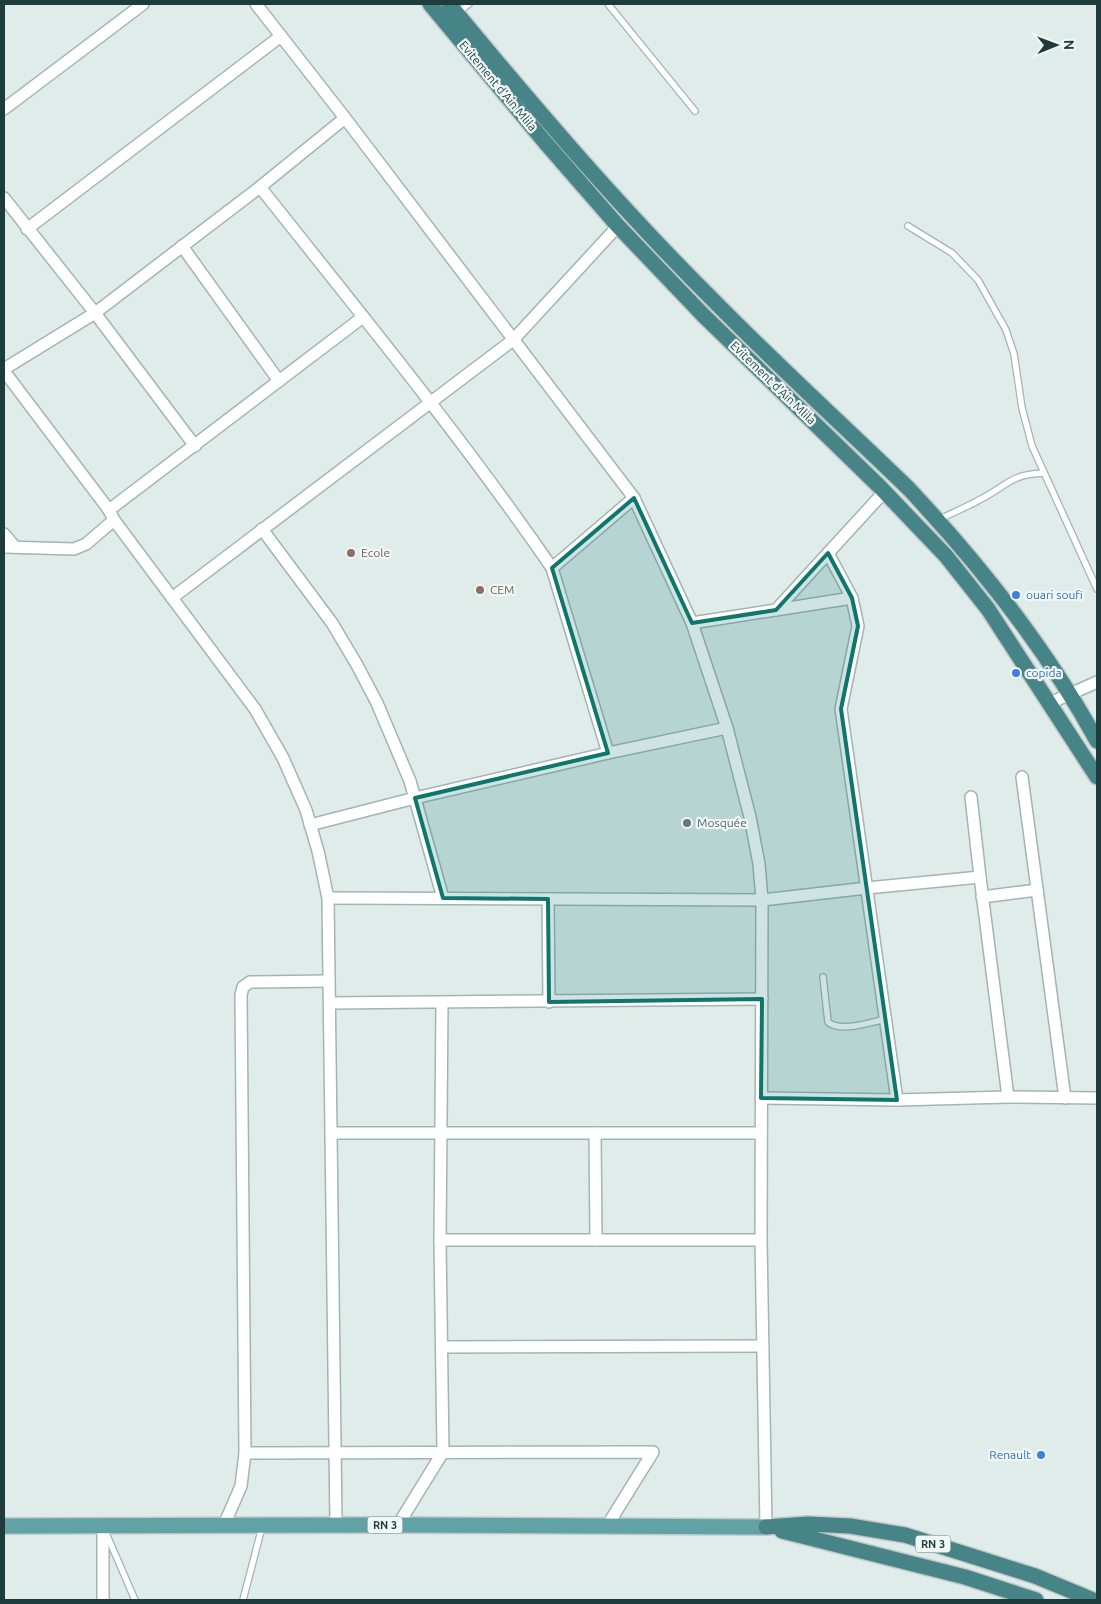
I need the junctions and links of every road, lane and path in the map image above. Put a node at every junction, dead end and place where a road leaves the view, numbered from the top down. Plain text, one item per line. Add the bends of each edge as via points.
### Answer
1 (143, 4) edge
2 (256, 4) edge
3 (430, 4) edge
4 (469, 4) edge
5 (608, 4) edge
6 (453, 9) edge
7 (281, 36) junction
8 (4, 109) edge
9 (695, 111) dead end
10 (345, 118) junction
11 (260, 186) junction
12 (4, 198) edge
13 (618, 226) junction
14 (908, 226) dead end
15 (27, 229) junction
16 (182, 246) junction
17 (95, 313) junction
18 (363, 317) junction
19 (513, 340) junction
20 (4, 370) edge
21 (279, 381) junction
22 (430, 402) junction
23 (195, 446) junction
24 (1044, 473) junction
25 (884, 492) junction
26 (634, 498) junction
27 (111, 515) junction
28 (938, 520) junction
29 (262, 529) junction
30 (4, 534) edge
31 (10, 547) edge
32 (828, 553) junction
33 (552, 568) junction
34 (1097, 589) edge
35 (172, 598) junction
36 (852, 598) junction
37 (776, 610) junction
38 (692, 623) junction
39 (1097, 682) edge
40 (1070, 694) junction
41 (1050, 703) junction
42 (727, 728) junction
43 (1097, 741) edge
44 (608, 753) junction
45 (1097, 776) edge
46 (1022, 777) dead end
47 (415, 798) junction
48 (971, 798) dead end
49 (310, 825) junction
50 (980, 877) junction
51 (868, 888) junction
52 (1037, 890) junction
53 (982, 897) junction
54 (328, 898) junction
55 (443, 898) junction
56 (548, 899) junction
57 (762, 900) junction
58 (823, 977) dead end
59 (329, 981) junction
60 (762, 999) junction
61 (549, 1002) junction
62 (330, 1003) junction
63 (442, 1003) junction
64 (886, 1019) junction
65 (1008, 1097) junction
66 (761, 1098) junction
67 (1065, 1098) junction
68 (1097, 1098) edge
69 (897, 1100) junction
70 (441, 1132) junction
71 (595, 1132) junction
72 (331, 1133) junction
73 (761, 1133) junction
74 (440, 1240) junction
75 (596, 1240) junction
76 (761, 1240) junction
77 (763, 1346) junction
78 (442, 1347) junction
79 (335, 1452) junction
80 (443, 1452) junction
81 (245, 1453) junction
82 (224, 1525) junction
83 (263, 1525) junction
84 (336, 1525) junction
85 (398, 1525) junction
86 (4, 1526) edge
87 (103, 1526) junction
88 (607, 1526) junction
89 (766, 1527) junction
90 (103, 1600) edge
91 (135, 1600) edge
92 (243, 1600) edge
93 (1036, 1600) edge
94 (1093, 1600) edge

1 - 8 street
2 - 7 street
3 - 13 highway, Evitement d'Ain Mlila
4 - 6 lane
5 - 9 lane
6 - 28 highway, Evitement d'Ain Mlila via 541,114 716,304
7 - 10 street
7 - 15 street
10 - 11 street
10 - 19 street
11 - 16 street
11 - 18 street
12 - 15 street
13 - 19 street
13 - 25 highway, Evitement d'Ain Mlila via 704,316
14 - 24 lane via 952,253 978,280 1006,330 1014,354 1022,408 1032,446
15 - 17 street
16 - 17 street
16 - 21 street
17 - 20 street
17 - 23 street
18 - 21 street
18 - 22 street
19 - 22 street
19 - 26 street
20 - 27 street
21 - 23 street
22 - 29 street
22 - 33 street
23 - 27 street
24 - 28 lane via 1014,477 981,499
24 - 34 lane
25 - 32 street
25 - 41 highway, Evitement d'Ain Mlila via 946,556 988,609
26 - 33 street
26 - 38 street
27 - 31 street via 86,544 74,549
27 - 35 street
28 - 40 highway, Evitement d'Ain Mlila via 994,587
29 - 35 street
29 - 47 street via 332,623 357,665 377,703
30 - 31 street
32 - 36 street
32 - 37 street
33 - 44 street
35 - 49 street via 255,710 283,758
36 - 37 street
36 - 51 street via 858,626 841,709
37 - 38 street
38 - 42 street
39 - 40 street
40 - 41 street
40 - 43 highway, Evitement d'Ain Mlila
41 - 45 highway, Evitement d'Ain Mlila
42 - 44 street
42 - 57 street via 750,817
44 - 47 street
46 - 52 street
47 - 49 street
47 - 55 street
48 - 50 street
49 - 54 street
50 - 51 street
50 - 53 street
51 - 57 street
51 - 64 street
52 - 53 street
52 - 67 street
53 - 65 street
54 - 55 street
54 - 59 street
55 - 56 street
56 - 57 street
56 - 61 street
57 - 60 street
58 - 64 lane via 828,1022 833,1027
59 - 62 street
59 - 81 street via 250,982 243,987 241,995
60 - 61 street
60 - 66 street
61 - 63 street
62 - 63 street
62 - 72 street
63 - 70 street
64 - 69 street
65 - 67 street
65 - 69 street
66 - 69 street
66 - 73 street
67 - 68 street
70 - 71 street
70 - 72 street
70 - 74 street
71 - 73 street
71 - 75 street
72 - 79 street
73 - 76 street
74 - 75 street
74 - 78 street
75 - 76 street
76 - 77 street
77 - 78 street
77 - 89 street
78 - 80 street
79 - 80 street
79 - 81 street
79 - 84 street
80 - 85 street
80 - 88 street via 653,1452
81 - 82 street via 241,1486
82 - 83 main road, RN 3
82 - 87 main road, RN 3
83 - 84 main road, RN 3
83 - 92 lane
84 - 85 main road, RN 3
85 - 88 main road, RN 3
86 - 87 main road, RN 3
87 - 90 street
87 - 91 lane
88 - 89 main road, RN 3
89 - 93 highway, RN 3 via 965,1577
89 - 94 highway, RN 3 via 850,1526 905,1536 1035,1576

